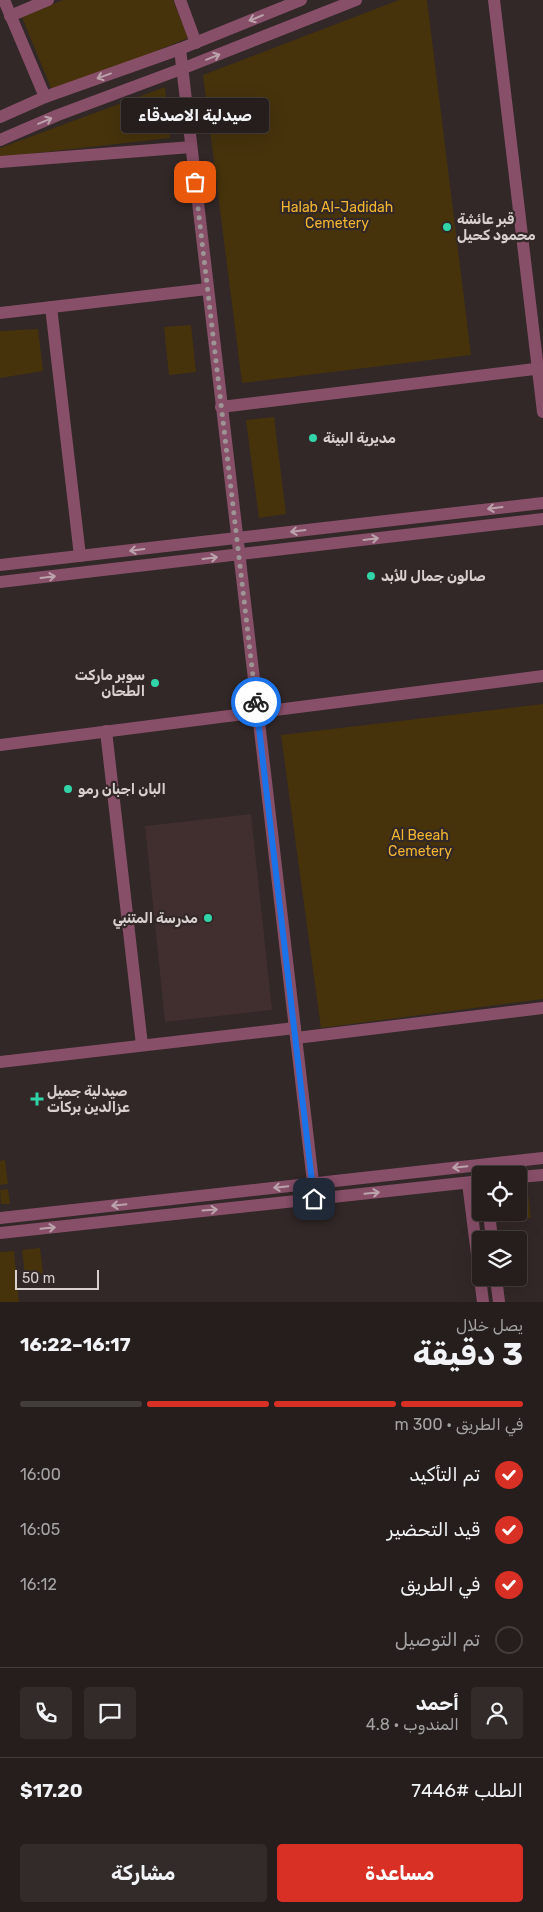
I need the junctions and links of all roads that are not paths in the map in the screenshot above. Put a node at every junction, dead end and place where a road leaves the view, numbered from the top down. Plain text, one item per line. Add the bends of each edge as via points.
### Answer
1 (4, 0) edge
2 (48, 0) edge
3 (180, 0) edge
4 (301, 0) edge
5 (356, 0) edge
6 (494, 0) edge
7 (10, 16) junction
8 (196, 43) junction
9 (180, 49) junction
10 (184, 68) junction
11 (45, 98) junction
12 (0, 118) edge
13 (0, 140) edge
14 (191, 147) junction
15 (0, 162) edge
16 (208, 290) junction
17 (51, 308) junction
18 (0, 313) edge
19 (540, 368) edge
20 (221, 407) junction
21 (543, 412) edge
22 (543, 503) edge
23 (543, 519) edge
24 (237, 538) junction
25 (239, 554) junction
26 (80, 556) junction
27 (0, 566) edge
28 (0, 582) edge
29 (543, 676) edge
30 (257, 712) junction
31 (106, 731) junction
32 (0, 745) edge
33 (543, 1008) edge
34 (295, 1033) junction
35 (142, 1046) junction
36 (0, 1062) edge
37 (543, 1158) edge
38 (543, 1174) edge
39 (527, 1176) edge
40 (472, 1182) edge
41 (313, 1183) junction
42 (314, 1199) junction
43 (0, 1218) edge
44 (477, 1221) edge
45 (0, 1233) edge
46 (497, 1286) edge
47 (482, 1302) edge
48 (499, 1302) edge

1 - 7 street
2 - 7 street
3 - 8 street
4 -> 8 street
10 -> 5 street
6 - 19 street
7 - 11 street
8 - 9 street
9 - 10 street
9 -> 11 street
13 -> 10 street via 58,114
10 - 14 street
11 - 12 street
14 - 15 street
14 - 16 street
16 - 17 street
16 - 20 street
17 - 18 street
17 - 26 street
19 - 20 street
19 - 21 street
20 - 24 street
22 -> 24 street
25 -> 23 street
24 - 25 street
24 -> 26 street
28 -> 25 street
25 - 30 street
26 - 27 street
29 - 30 street
30 - 31 street
30 - 34 street
31 - 32 street
31 - 35 street
33 - 34 street
34 - 35 street
34 - 41 street
35 - 36 street
37 -> 41 street
38 - 39 street
42 -> 40 street
41 - 42 street
41 -> 43 street
45 -> 42 street
44 - 47 street
46 - 48 street

